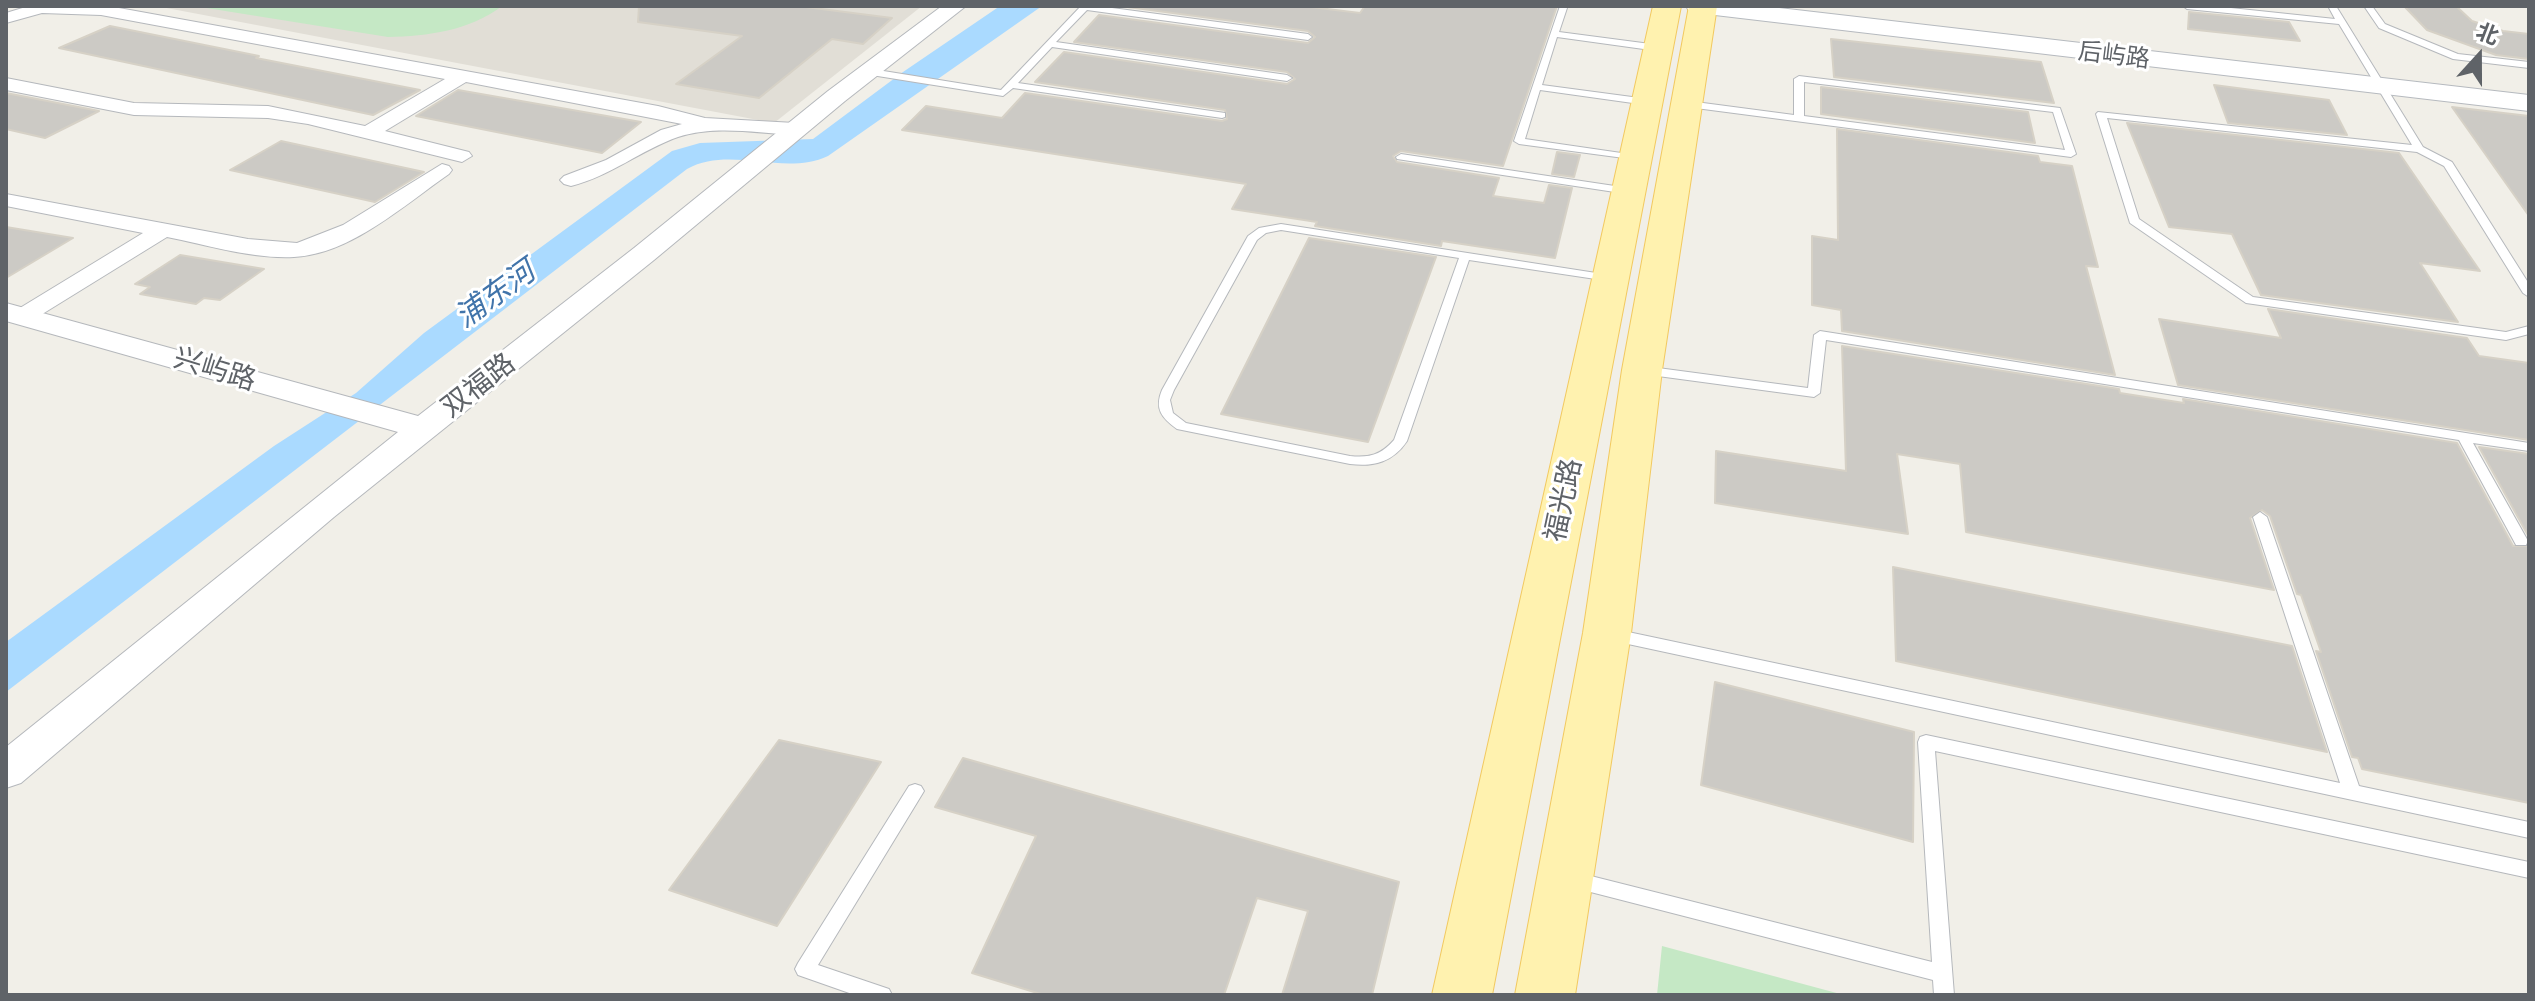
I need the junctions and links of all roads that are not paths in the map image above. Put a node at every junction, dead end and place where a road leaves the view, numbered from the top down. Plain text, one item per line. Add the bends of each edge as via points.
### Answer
1 (956, 6) edge
2 (1702, 6) edge
3 (1780, 6) edge
4 (2187, 6) edge
5 (2332, 6) edge
6 (2368, 6) edge
7 (1085, 7) edge
8 (1563, 8) dead end
9 (6, 18) edge
10 (2343, 22) junction
11 (1662, 27) edge
12 (1554, 34) junction
13 (1308, 37) dead end
14 (1049, 44) junction
15 (2529, 65) edge
16 (865, 71) junction
17 (463, 76) junction
18 (1287, 78) dead end
19 (2379, 80) junction
20 (6, 84) edge
21 (1011, 85) junction
22 (1537, 87) junction
23 (2529, 90) edge
24 (1667, 103) junction
25 (2529, 103) edge
26 (1222, 115) dead end
27 (1799, 119) junction
28 (705, 124) junction
29 (367, 133) junction
30 (790, 133) junction
31 (2419, 149) junction
32 (462, 156) dead end
33 (1401, 157) dead end
34 (442, 170) dead end
35 (1632, 175) junction
36 (571, 180) dead end
37 (6, 200) edge
38 (163, 230) junction
39 (1465, 256) junction
40 (1609, 278) junction
41 (2529, 293) edge
42 (14, 314) edge
43 (2529, 330) edge
44 (1642, 370) junction
45 (422, 428) junction
46 (2463, 436) junction
47 (2529, 447) edge
48 (2260, 517) dead end
49 (2521, 541) dead end
50 (1607, 633) junction
51 (6, 771) edge
52 (915, 791) dead end
53 (2352, 792) junction
54 (2529, 830) edge
55 (2529, 870) edge
56 (1563, 877) junction
57 (1942, 973) junction
58 (882, 995) edge
59 (1462, 995) edge
60 (1545, 995) edge
61 (1944, 995) edge

1 - 16 street, 双福路
2 - 19 main road, 后屿路
2 - 24 main road, 福光路
3 - 19 main road, 后屿路
4 - 10 lane
5 - 10 lane
6 - 15 lane via 2382,26 2456,57
7 - 13 lane
7 - 14 lane
8 - 12 lane
9 - 17 street via 41,8 101,10
10 - 19 lane
11 - 12 lane
11 - 24 main road, 福光路
12 - 22 lane
14 - 18 lane
14 - 21 lane
16 - 21 lane via 1003,93
16 - 30 street, 双福路
17 - 28 street
17 - 29 street
19 - 23 main road, 后屿路
19 - 25 main road, 后屿路
19 - 31 lane
20 - 29 street via 134,109 268,112
21 - 26 lane
22 - 24 lane
22 - 35 lane via 1519,141
24 - 27 lane
24 - 35 main road, 福光路
24 - 44 main road, 福光路
27 - 27 lane via 1965,140 2071,154 2057,110 2042,108 1799,79
28 - 30 street
28 - 36 street via 668,134
29 - 32 street
30 - 45 street, 双福路
31 - 41 lane via 2448,164
31 - 43 lane via 2101,114 2134,221 2250,300 2506,336
33 - 35 lane
34 - 38 street via 311,248 272,248
35 - 40 main road, 福光路
37 - 38 street
38 - 42 street
39 - 39 lane via 1281,227 1263,230 1252,238 1168,390 1167,415 1182,426 1350,460 1387,456 1400,441
39 - 40 lane
40 - 59 main road, 福光路
42 - 45 street, 兴屿路
44 - 46 lane via 1814,393 1820,335
44 - 50 main road, 福光路
45 - 51 street, 双福路
46 - 47 lane
46 - 49 lane
48 - 53 lane
50 - 53 lane
50 - 56 main road, 福光路
52 - 58 lane via 805,969
53 - 54 lane
55 - 57 lane via 1926,742
56 - 57 lane
56 - 60 main road, 福光路
57 - 61 lane

